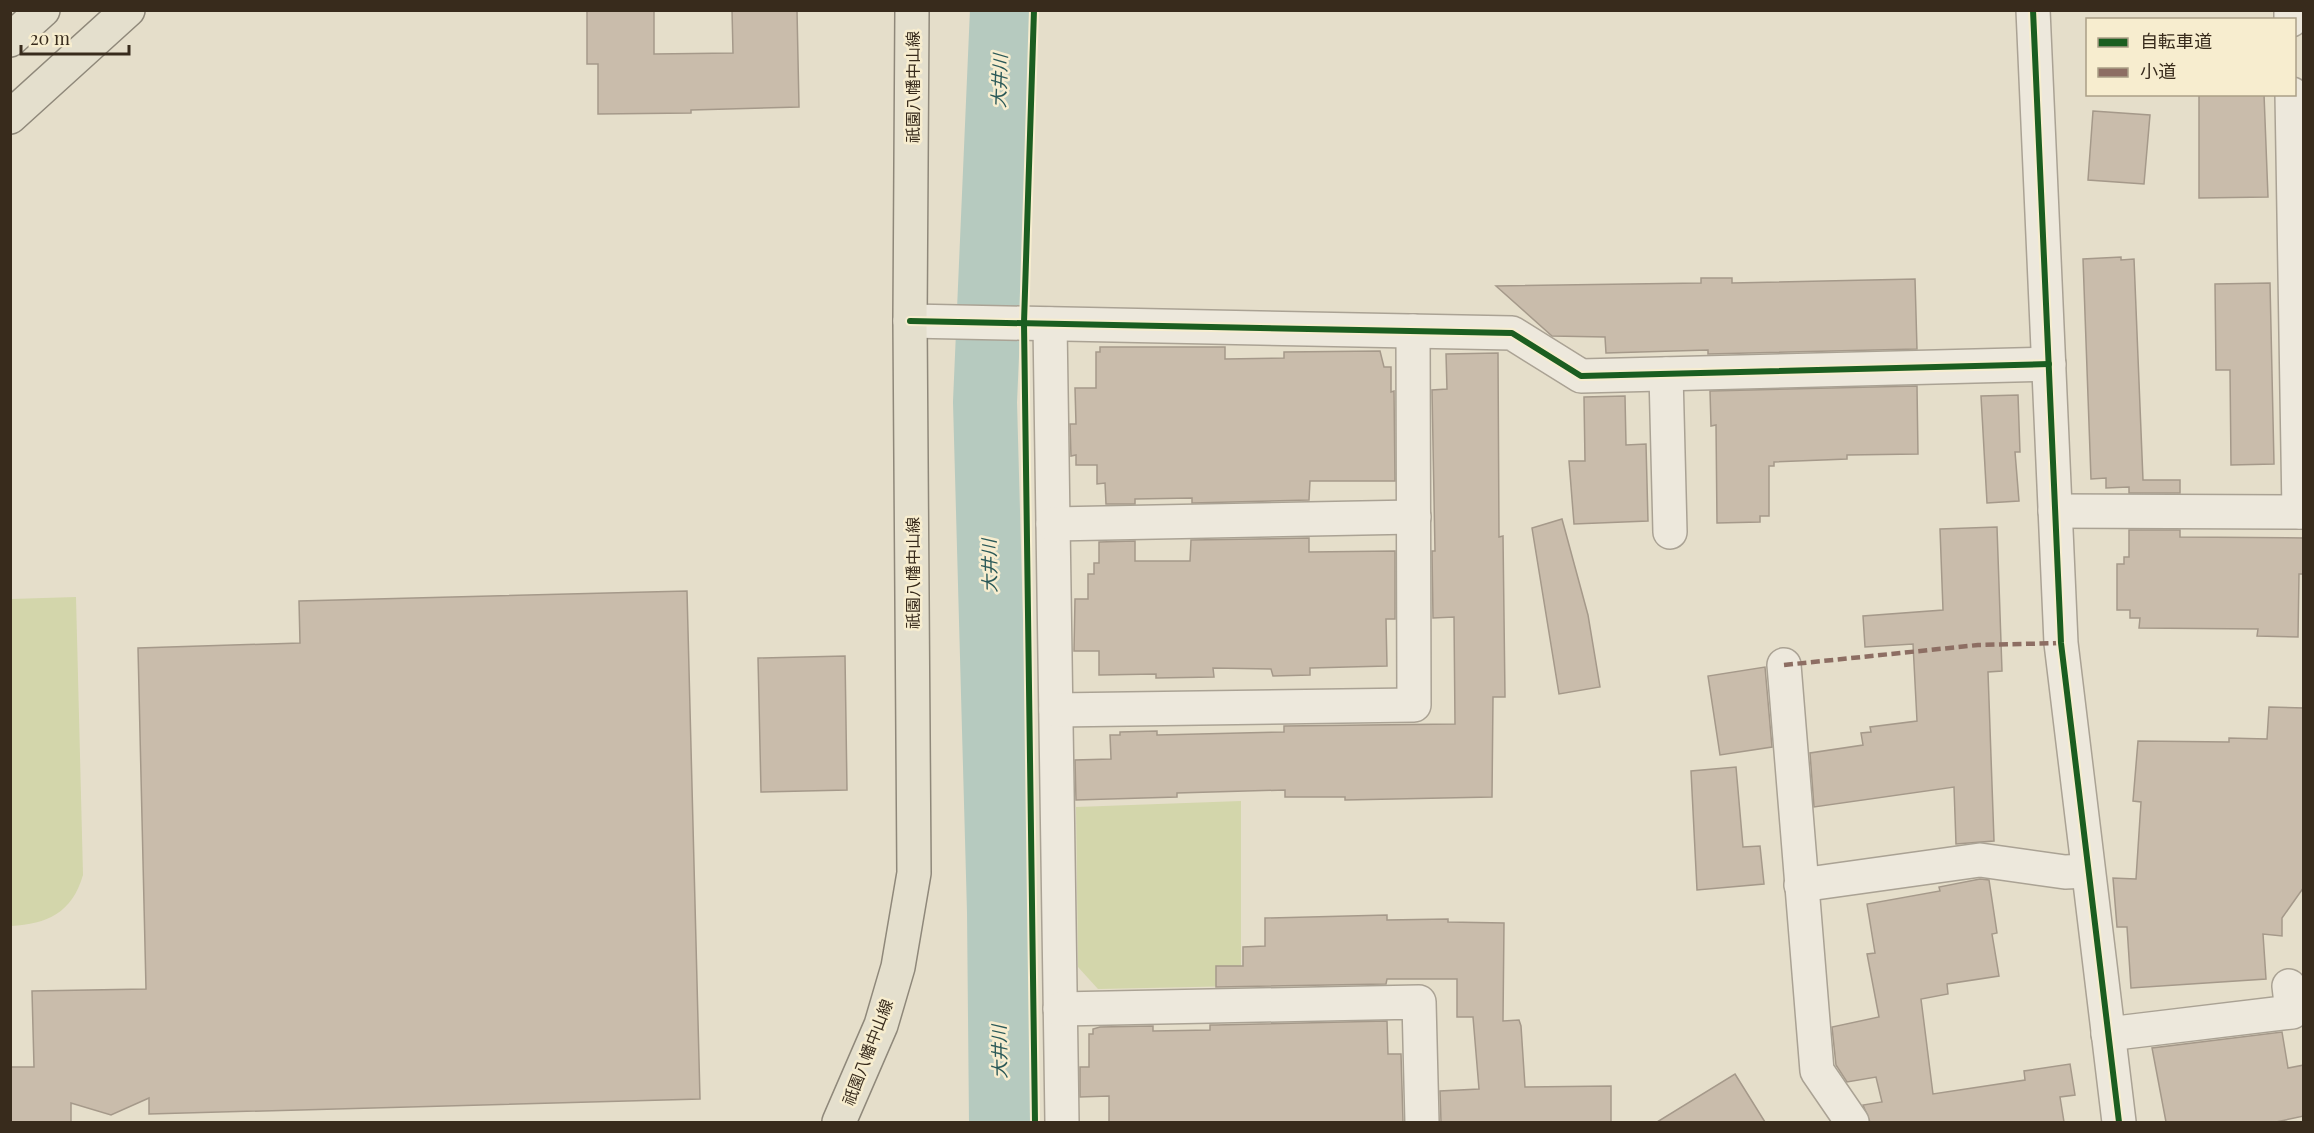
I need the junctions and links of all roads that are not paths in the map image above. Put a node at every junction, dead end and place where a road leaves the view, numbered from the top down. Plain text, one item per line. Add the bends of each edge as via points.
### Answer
1 (43, 10) edge
2 (128, 10) edge
3 (912, 10) edge
4 (2033, 10) edge
5 (10, 40) edge
6 (2292, 96) edge
7 (10, 117) edge
8 (2300, 298) edge
9 (910, 321) junction
10 (1050, 324) junction
11 (1413, 331) junction
12 (2049, 364) junction
13 (1666, 374) junction
14 (2055, 511) junction
15 (2301, 512) edge
16 (1414, 517) junction
17 (1053, 524) junction
18 (1670, 532) dead end
19 (1784, 665) dead end
20 (1056, 710) junction
21 (2088, 871) junction
22 (1801, 885) junction
23 (2289, 986) dead end
24 (1060, 1009) junction
25 (2108, 1034) junction
26 (839, 1122) edge
27 (1062, 1122) edge
28 (1422, 1122) edge
29 (1852, 1122) edge
30 (2119, 1122) edge

1 - 5 main road
2 - 7 main road
3 - 9 main road, 祇園八幡中山線
4 - 12 street
6 - 8 street
8 - 15 street
9 - 10 street
9 - 26 main road, 祇園八幡中山線 via 914,873 900,958 884,1016
10 - 11 street
10 - 17 street
11 - 13 street via 1512,333 1581,376
11 - 16 street
12 - 13 street
12 - 14 street
13 - 18 street
14 - 15 street
14 - 21 street via 2061,643
16 - 17 street
16 - 20 street via 1414,705
17 - 20 street
19 - 22 street
20 - 24 street
21 - 22 street via 2065,872 1980,860
21 - 25 street
22 - 29 street via 1816,1071
23 - 25 street via 2292,1012
24 - 27 street
24 - 28 street via 1419,1002
25 - 30 street

